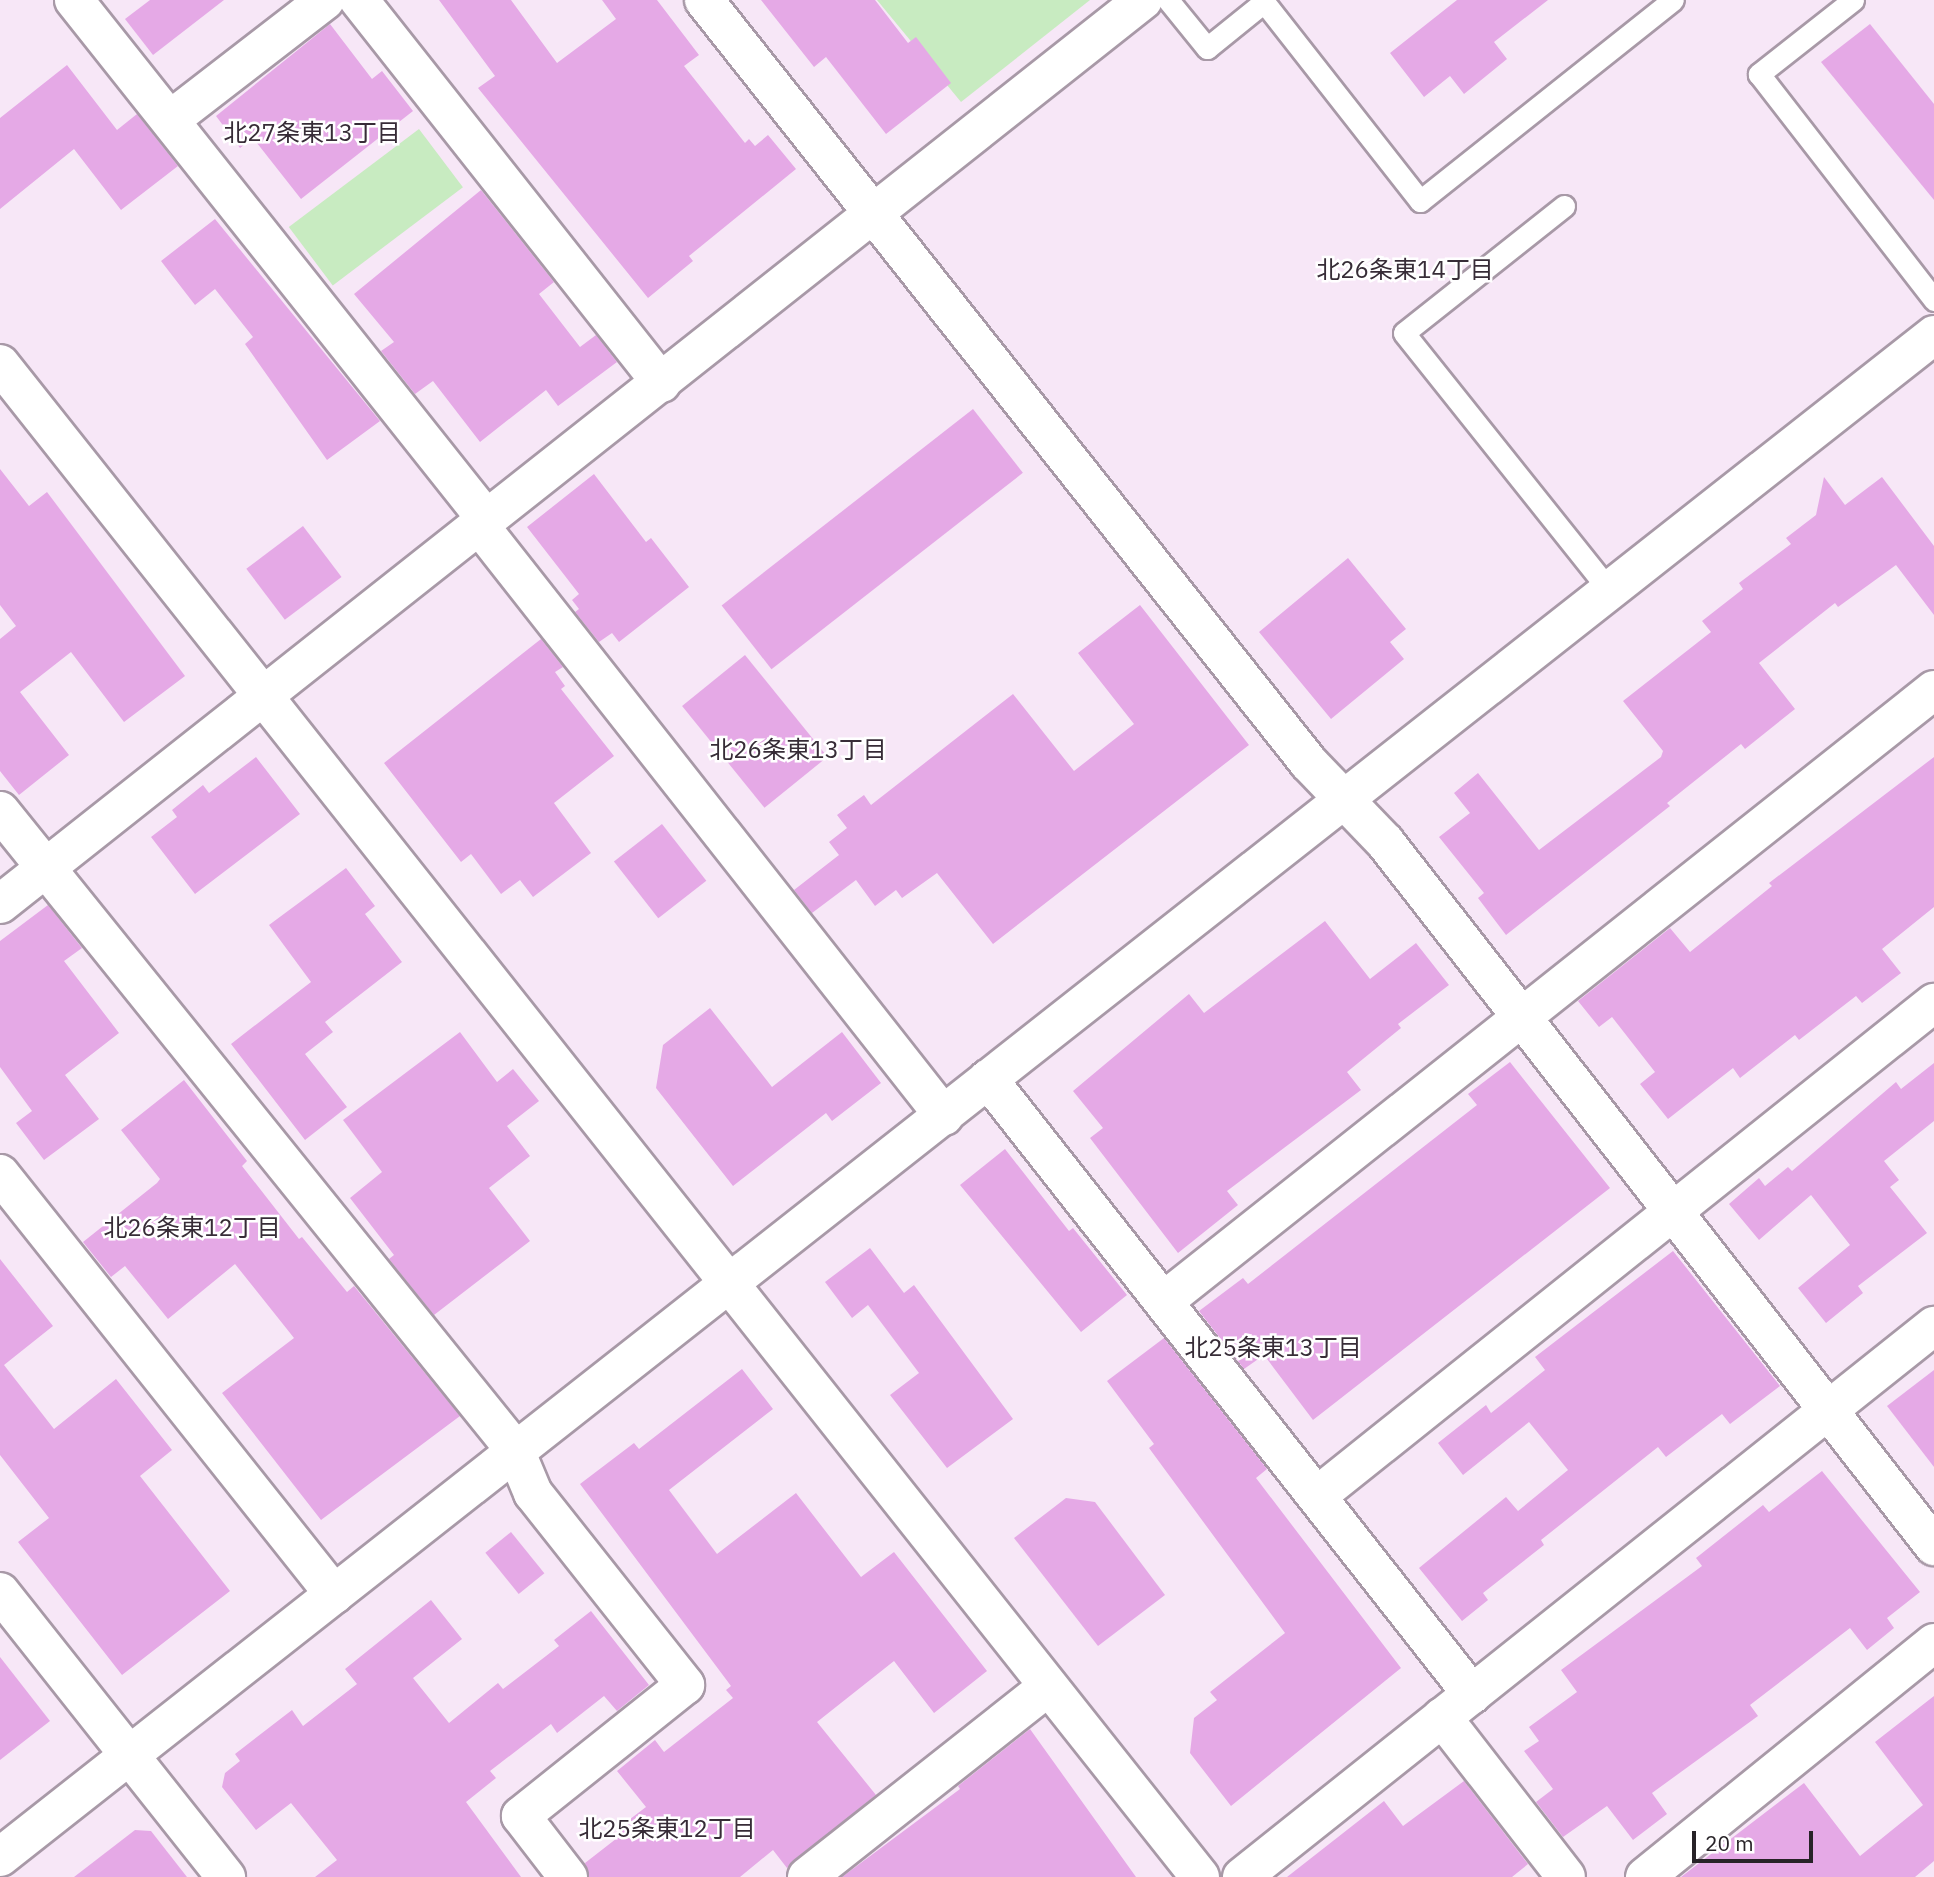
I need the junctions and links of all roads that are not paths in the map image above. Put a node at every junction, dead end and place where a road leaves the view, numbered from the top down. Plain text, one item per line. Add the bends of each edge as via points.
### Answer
1 (74, 0) edge
2 (325, 0) edge
3 (359, 0) edge
4 (704, 0) edge
5 (1143, 0) edge
6 (1168, 0) edge
7 (1673, 0) edge
8 (1853, 0) edge
9 (170, 120) junction
10 (1564, 206) dead end
11 (875, 215) junction
12 (1934, 300) edge
13 (1934, 335) edge
14 (0, 364) edge
15 (662, 383) junction
16 (483, 522) junction
17 (1609, 590) junction
18 (1934, 690) edge
19 (262, 696) junction
20 (1342, 800) junction
21 (0, 811) edge
22 (47, 868) junction
23 (0, 905) edge
24 (1934, 1003) edge
25 (1521, 1017) junction
26 (988, 1079) junction
27 (944, 1116) junction
28 (0, 1174) edge
29 (1673, 1211) junction
30 (730, 1283) junction
31 (1164, 1301) junction
32 (1934, 1326) edge
33 (1828, 1410) junction
34 (515, 1450) junction
35 (1317, 1496) junction
36 (1934, 1546) edge
37 (0, 1592) edge
38 (334, 1594) junction
39 (1934, 1643) edge
40 (1048, 1687) junction
41 (1472, 1694) junction
42 (1442, 1717) junction
43 (129, 1756) junction
44 (0, 1857) edge
45 (226, 1877) edge
46 (568, 1877) edge
47 (807, 1877) edge
48 (1200, 1877) edge
49 (1242, 1877) edge
50 (1566, 1877) edge
51 (1645, 1877) edge

1 - 9 street
2 - 9 street
3 - 15 street
4 - 11 street
5 - 11 street
6 - 7 lane via 1207,48 1264,2 1420,201
8 - 12 lane via 1759,74
9 - 16 street
10 - 17 lane via 1404,333
11 - 15 street
11 - 20 street
13 - 17 street
14 - 19 street
15 - 16 street
16 - 19 street
16 - 27 street
17 - 20 street
18 - 25 street
19 - 22 street
19 - 30 street
20 - 25 street via 1385,842
20 - 26 street
21 - 22 street
22 - 23 street
22 - 34 street
24 - 29 street
25 - 29 street
25 - 31 street
26 - 27 street
26 - 31 street
27 - 30 street
28 - 38 street
29 - 33 street
29 - 35 street
30 - 34 street
30 - 40 street
31 - 35 street
32 - 33 street
33 - 36 street
33 - 41 street
34 - 38 street
34 - 46 street via 533,1493 685,1685 521,1816
35 - 41 street
37 - 43 street
38 - 43 street
39 - 51 street
40 - 47 street
40 - 48 street
41 - 42 street
42 - 49 street
42 - 50 street
43 - 44 street
43 - 45 street

